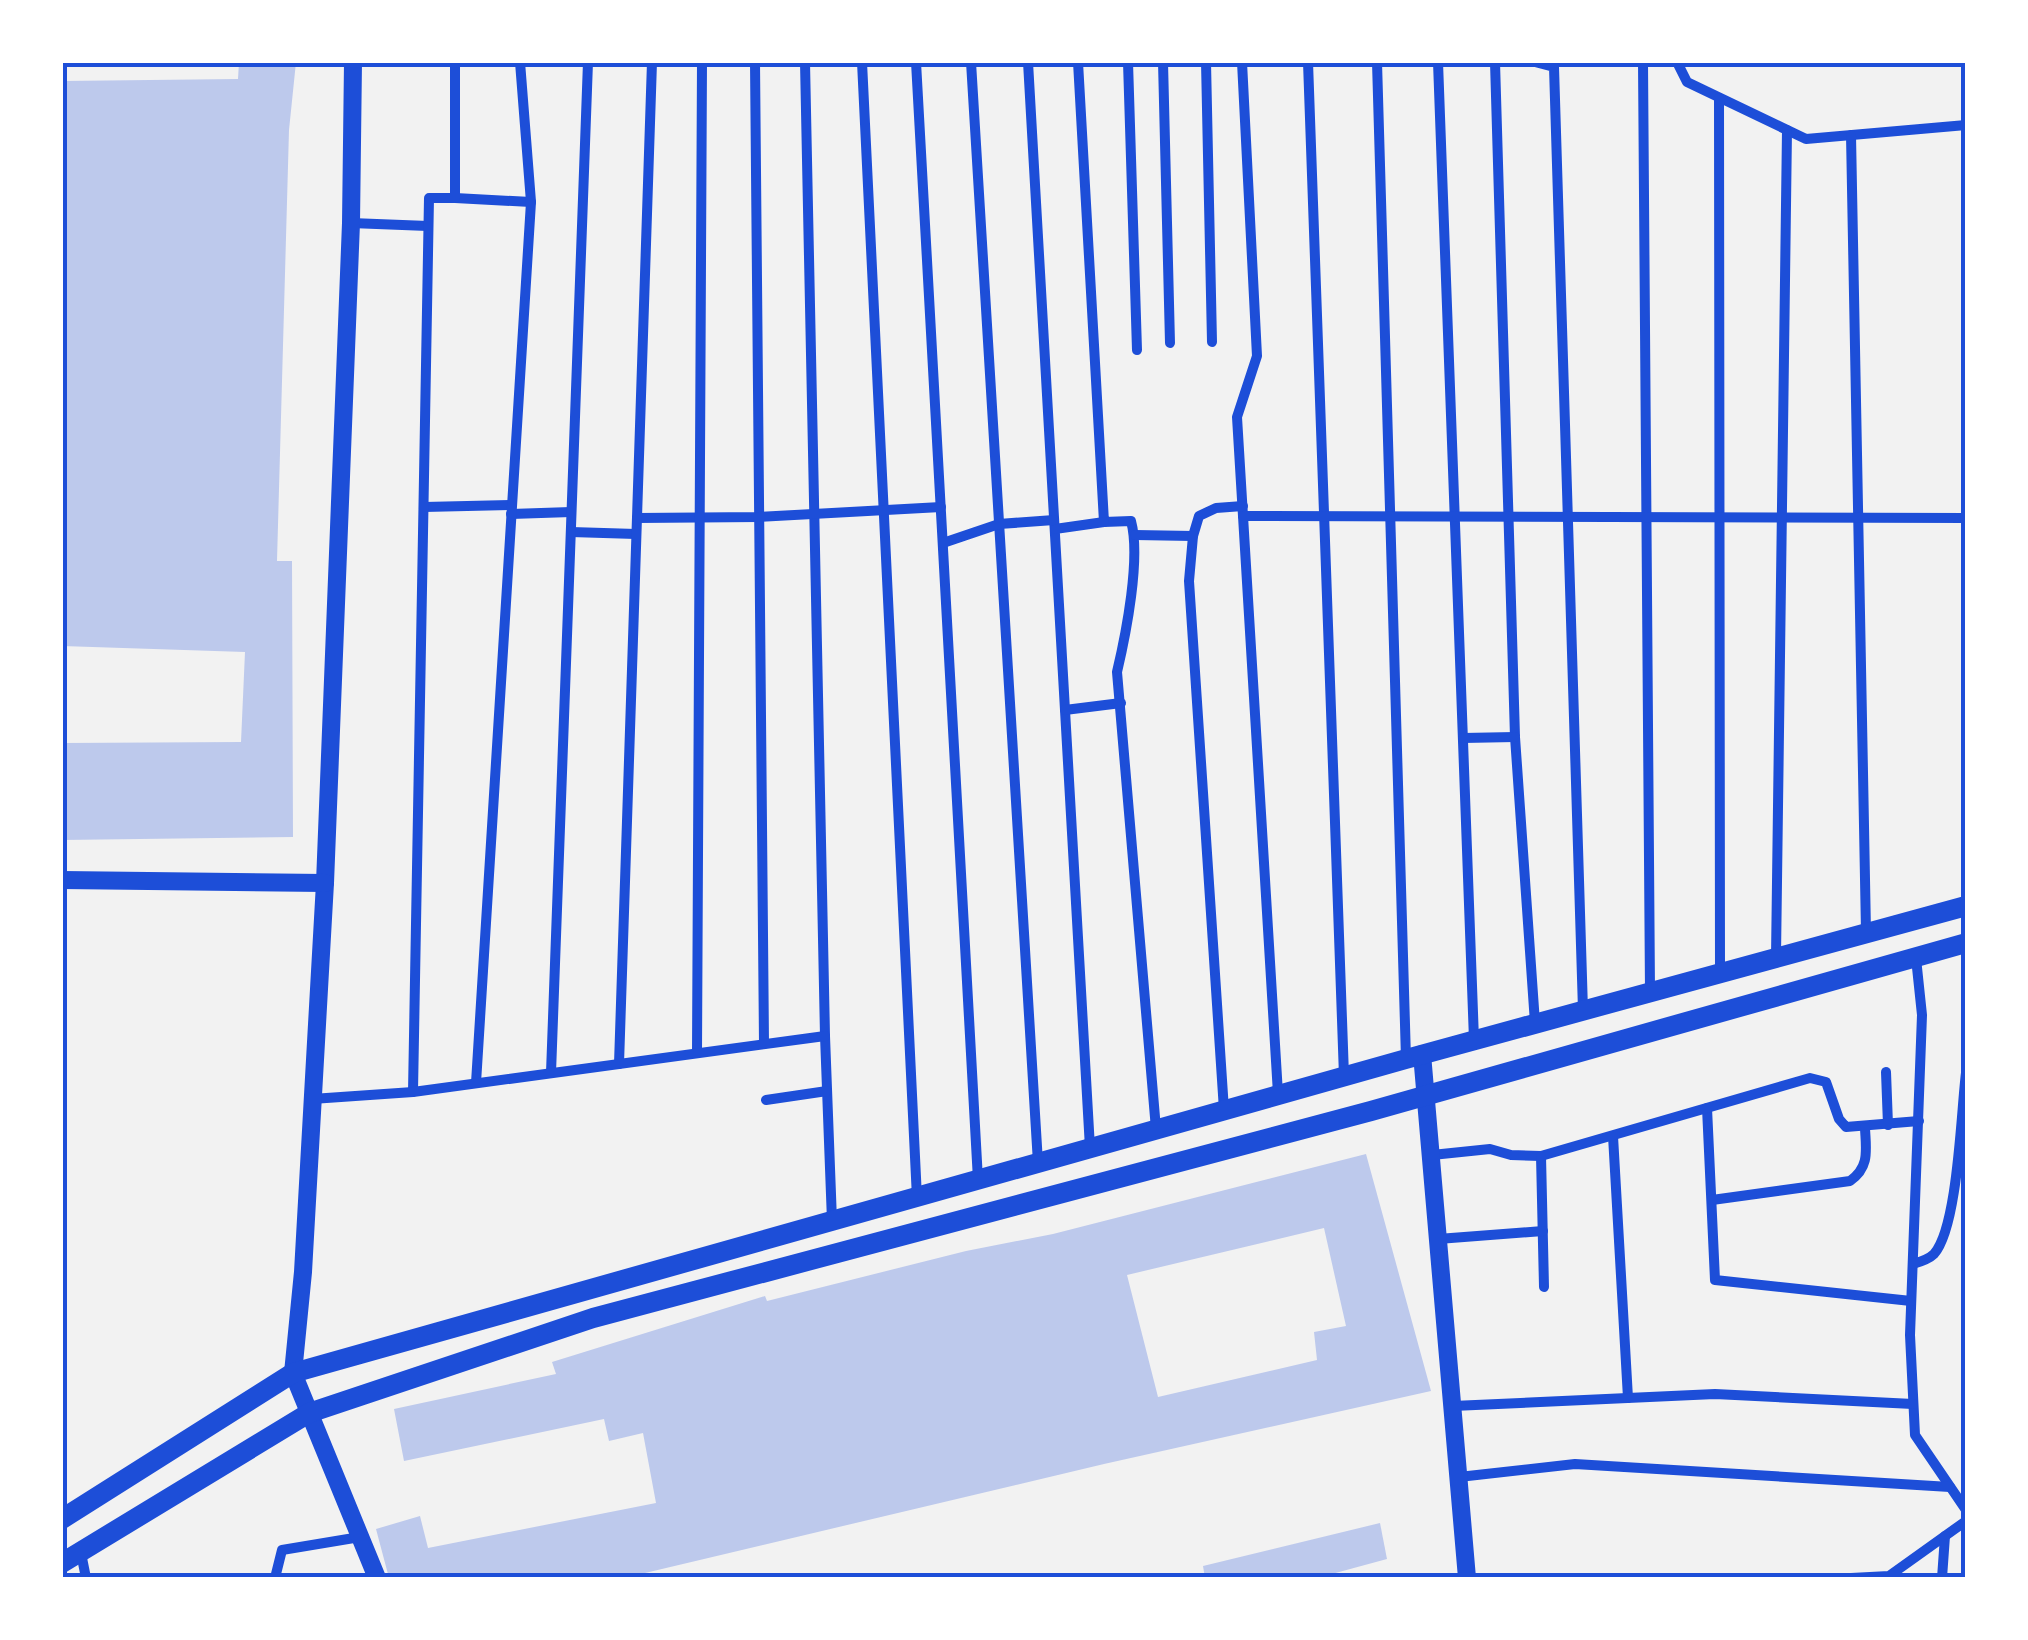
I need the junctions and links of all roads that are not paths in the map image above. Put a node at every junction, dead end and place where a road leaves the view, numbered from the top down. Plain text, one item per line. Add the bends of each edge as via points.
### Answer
1 (353, 62) edge
2 (456, 62) edge
3 (520, 62) edge
4 (588, 62) edge
5 (652, 62) edge
6 (702, 62) edge
7 (755, 62) edge
8 (805, 62) edge
9 (862, 62) edge
10 (916, 62) edge
11 (970, 62) edge
12 (1028, 62) edge
13 (1078, 62) edge
14 (1128, 62) edge
15 (1163, 62) edge
16 (1206, 62) edge
17 (1242, 62) edge
18 (1308, 62) edge
19 (1376, 62) edge
20 (1438, 62) edge
21 (1495, 62) edge
22 (1534, 62) edge
23 (1643, 62) edge
24 (1677, 62) edge
25 (1720, 98) junction
26 (1966, 125) edge
27 (1787, 130) junction
28 (1851, 135) junction
29 (455, 198) junction
30 (531, 202) junction
31 (351, 223) junction
32 (428, 226) junction
33 (1212, 342) dead end
34 (1170, 343) dead end
35 (1137, 350) dead end
36 (424, 507) junction
37 (941, 507) junction
38 (512, 509) junction
39 (884, 510) junction
40 (1243, 511) junction
41 (571, 512) junction
42 (814, 513) junction
43 (759, 516) junction
44 (1324, 516) junction
45 (1390, 516) junction
46 (1455, 517) junction
47 (1509, 517) junction
48 (1568, 517) junction
49 (1646, 517) junction
50 (1720, 517) junction
51 (636, 518) junction
52 (700, 518) junction
53 (1782, 518) junction
54 (1858, 518) junction
55 (1966, 518) edge
56 (1104, 522) junction
57 (998, 524) junction
58 (1054, 525) junction
59 (571, 532) junction
60 (636, 534) junction
61 (1135, 535) junction
62 (1193, 536) junction
63 (943, 542) junction
64 (1120, 702) junction
65 (1065, 710) junction
66 (1516, 736) junction
67 (1463, 738) junction
68 (62, 880) edge
69 (325, 883) junction
70 (1966, 906) edge
71 (1866, 933) junction
72 (1966, 943) edge
73 (1776, 958) junction
74 (1916, 958) junction
75 (1720, 973) junction
76 (1650, 992) junction
77 (1583, 1010) junction
78 (1535, 1024) junction
79 (825, 1036) junction
80 (1474, 1040) junction
81 (764, 1044) junction
82 (697, 1053) junction
83 (1414, 1057) junction
84 (619, 1064) junction
85 (1886, 1072) dead end
86 (551, 1073) junction
87 (1966, 1073) edge
88 (1344, 1077) junction
89 (476, 1084) junction
90 (414, 1092) junction
91 (828, 1092) junction
92 (1278, 1095) junction
93 (1424, 1095) junction
94 (312, 1100) junction
95 (766, 1100) dead end
96 (1707, 1108) junction
97 (1224, 1111) junction
98 (1919, 1121) junction
99 (1888, 1125) junction
100 (1865, 1128) junction
101 (1156, 1130) junction
102 (1613, 1136) junction
103 (1090, 1149) junction
104 (1432, 1155) junction
105 (1542, 1156) junction
106 (1038, 1164) junction
107 (978, 1181) junction
108 (917, 1198) junction
109 (1712, 1200) junction
110 (832, 1222) junction
111 (1543, 1231) junction
112 (1438, 1239) junction
113 (1912, 1264) junction
114 (1544, 1287) dead end
115 (1912, 1300) junction
116 (293, 1373) junction
117 (1628, 1398) junction
118 (1913, 1404) junction
119 (1453, 1406) junction
120 (309, 1413) junction
121 (1459, 1477) junction
122 (1950, 1487) junction
123 (1966, 1510) edge
124 (62, 1519) edge
125 (1966, 1521) edge
126 (1945, 1536) junction
127 (360, 1537) junction
128 (72, 1558) edge
129 (1889, 1577) edge
130 (86, 1578) edge
131 (275, 1578) edge
132 (377, 1578) edge
133 (1468, 1578) edge
134 (1851, 1578) edge
135 (1942, 1578) edge

1 - 31 street
2 - 29 street
3 - 30 street
4 - 41 street
5 - 51 street
6 - 52 street
7 - 43 street
8 - 42 street
9 - 39 street
10 - 37 street
11 - 57 street
12 - 58 street
13 - 56 street
14 - 35 street
15 - 34 street
16 - 33 street
17 - 40 street via 1257,356 1237,417
18 - 44 street
19 - 45 street
20 - 46 street
21 - 47 street
22 - 48 street via 1554,67
23 - 49 street
24 - 25 street via 1687,82
25 - 27 street
25 - 50 street
26 - 28 street
27 - 28 street via 1806,140
27 - 53 street
28 - 54 street
29 - 30 street
29 - 32 street via 429,198
30 - 38 street
31 - 32 street
31 - 69 street
32 - 36 street
36 - 38 street
36 - 90 street
37 - 39 street
37 - 63 street
38 - 41 street
38 - 89 street
39 - 42 street
39 - 108 street
40 - 44 street
40 - 62 street via 1216,508 1199,516
40 - 92 street
41 - 59 street
42 - 43 street
42 - 79 street
43 - 52 street
43 - 81 street
44 - 45 street
44 - 88 street
45 - 46 street
45 - 83 street
46 - 47 street
46 - 67 street
47 - 48 street
47 - 66 street
48 - 49 street
48 - 77 street
49 - 50 street
49 - 76 street
50 - 53 street
50 - 75 street
51 - 52 street
51 - 60 street
52 - 82 street
53 - 54 street
53 - 73 street
54 - 55 street
54 - 71 street
56 - 58 street
56 - 61 street via 1131,520
57 - 58 street
57 - 63 street
57 - 106 street
58 - 65 street
59 - 60 street
59 - 86 street
60 - 84 street
61 - 62 street
61 - 64 street
62 - 97 street via 1188,581
63 - 107 street
64 - 65 street
64 - 101 street
65 - 103 street
66 - 67 street
66 - 78 street
67 - 80 street
68 - 69 street
69 - 94 street
70 - 71 main road
71 - 73 main road
72 - 74 main road
73 - 75 main road
74 - 93 main road
74 - 98 street
75 - 76 main road
76 - 77 main road
77 - 78 main road
78 - 80 main road
79 - 81 street
79 - 91 street
80 - 83 main road
81 - 82 street
82 - 84 street
83 - 88 main road
83 - 93 street
84 - 86 street
85 - 99 street
86 - 89 street
87 - 113 street via 1952,1204 1932,1256
88 - 92 main road
89 - 90 street
90 - 94 street
91 - 95 street
91 - 110 street
92 - 97 main road
93 - 104 street
93 - 120 main road via 593,1318
94 - 116 street
96 - 100 street via 1810,1078 1826,1082 1846,1127
96 - 102 street
96 - 109 street
97 - 101 main road
98 - 99 street
98 - 113 street
99 - 100 street
100 - 109 street via 1867,1156 1850,1181
101 - 103 main road
102 - 105 street
102 - 117 street
103 - 106 main road
104 - 105 street via 1490,1149
104 - 112 street
105 - 111 street
106 - 107 main road
107 - 108 main road
108 - 110 main road
109 - 115 street via 1716,1280
110 - 116 main road
111 - 112 street
111 - 114 street
112 - 119 street
113 - 115 street
115 - 118 street
116 - 120 street
116 - 124 main road
117 - 118 street via 1715,1394
117 - 119 street
118 - 122 street via 1915,1435
119 - 121 street
120 - 127 street
120 - 128 main road
121 - 122 street via 1575,1464
121 - 133 street
122 - 123 street
125 - 126 street
126 - 129 street
126 - 135 street
127 - 131 street via 282,1550
127 - 132 street
128 - 130 street
129 - 134 street

